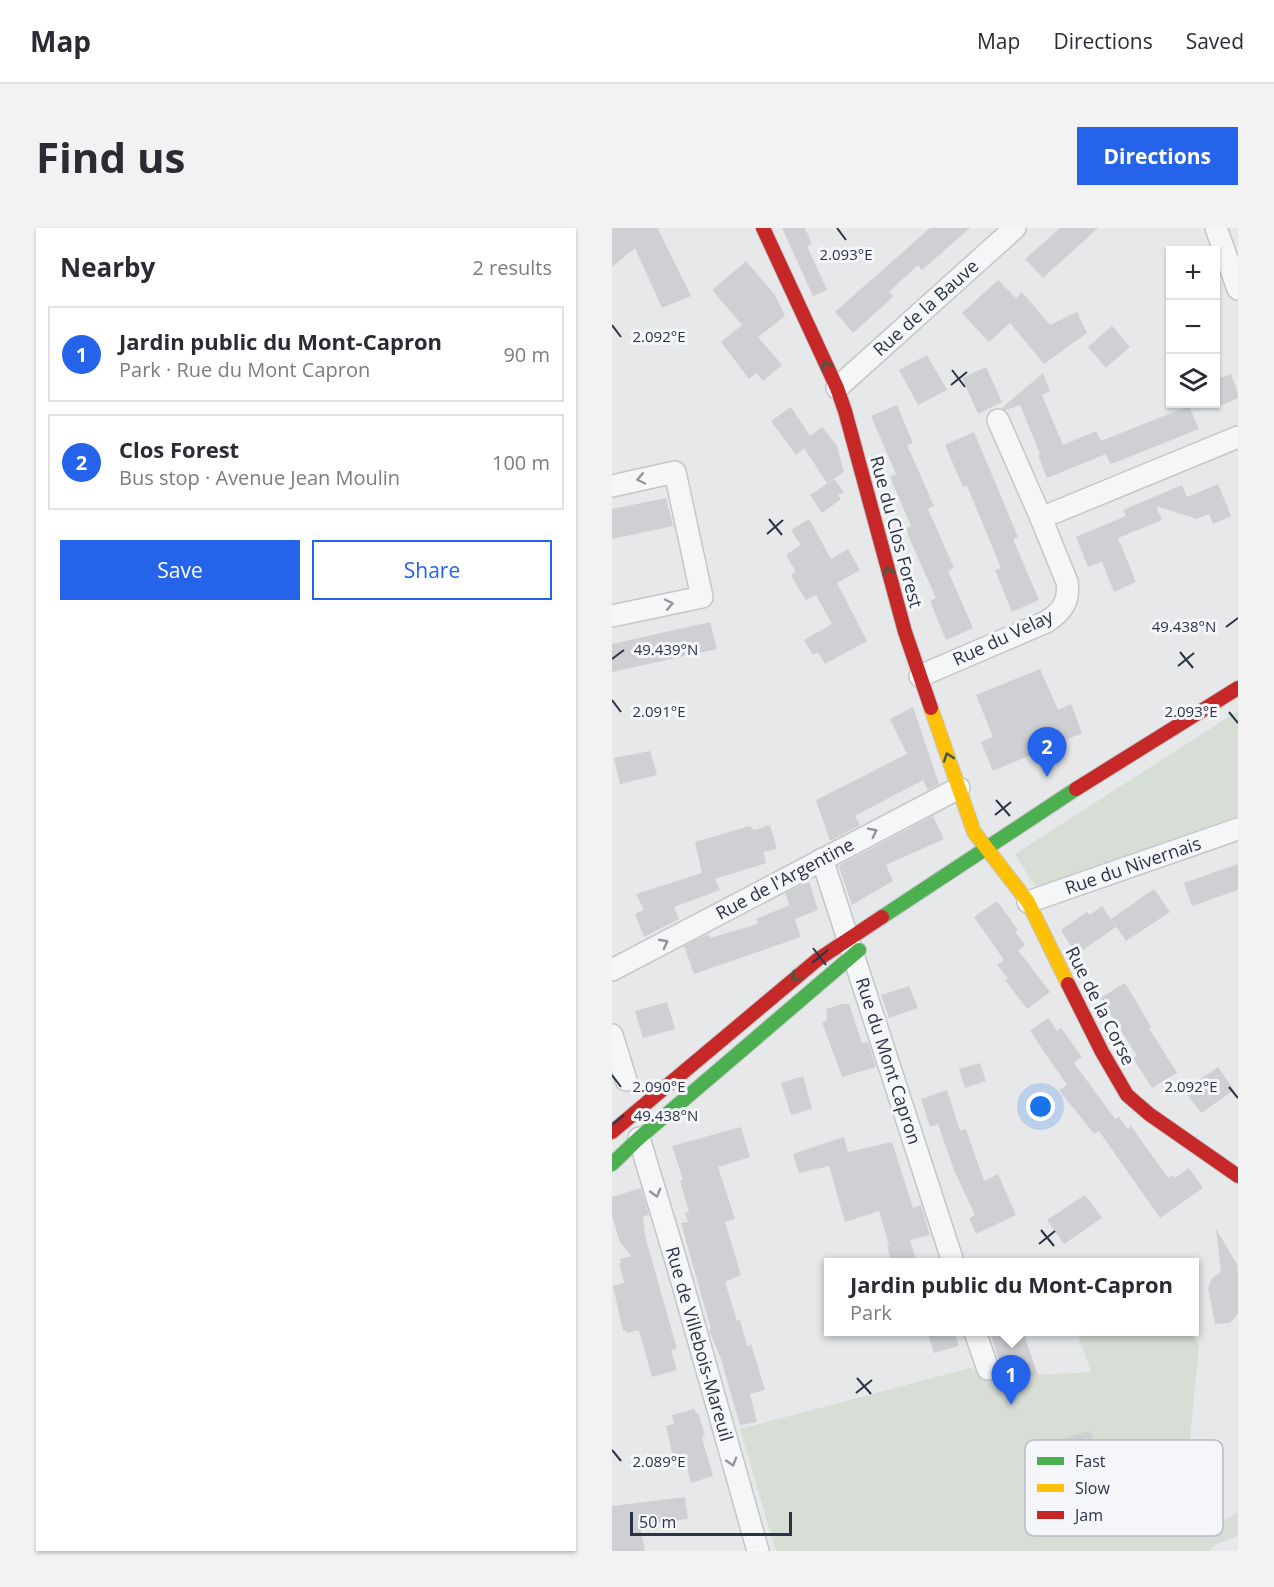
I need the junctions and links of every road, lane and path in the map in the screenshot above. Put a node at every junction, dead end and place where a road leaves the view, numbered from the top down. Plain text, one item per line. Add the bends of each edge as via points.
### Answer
1 (763, 228) edge
2 (1015, 228) edge
3 (1216, 228) edge
4 (1238, 289) edge
5 (837, 388) junction
6 (999, 420) dead end
7 (1238, 437) edge
8 (612, 486) edge
9 (1041, 518) junction
10 (612, 616) edge
11 (920, 676) junction
12 (1238, 688) edge
13 (959, 788) junction
14 (1238, 829) edge
15 (987, 848) junction
16 (822, 859) junction
17 (1028, 902) junction
18 (850, 947) junction
19 (612, 970) edge
20 (612, 1035) edge
21 (626, 1080) dead end
22 (612, 1132) edge
23 (639, 1138) junction
24 (612, 1164) edge
25 (1238, 1176) edge
26 (951, 1258) edge
27 (976, 1336) edge
28 (987, 1368) dead end
29 (758, 1551) edge

5 -> 1 street, Rue du Clos Forest
2 - 5 street, Rue de la Bauve
3 - 4 street
11 -> 5 street, Rue du Clos Forest
6 - 9 street, Rue du Velay
7 - 9 street
10 -> 8 street via 702,597 675,472
9 - 11 street, Rue du Velay via 1067,582 1068,592 1061,610 1046,622
13 -> 11 street, Rue du Clos Forest
12 - 15 street
13 - 15 street, Rue du Clos Forest via 974,832
16 -> 13 street, Rue de l'Argentine
14 - 17 street, Rue du Nivernais
15 - 17 street, Rue de la Corse
15 - 18 street
16 - 18 street, Rue du Mont Capron
19 -> 16 street, Rue de l'Argentine
17 - 25 street, Rue de la Corse via 1120,1084 1149,1114
18 -> 22 street via 799,974
18 - 23 street
18 - 26 street, Rue du Mont Capron
20 - 21 street
23 - 24 street
23 -> 29 street, Rue de Villebois-Mareuil
27 - 28 street

